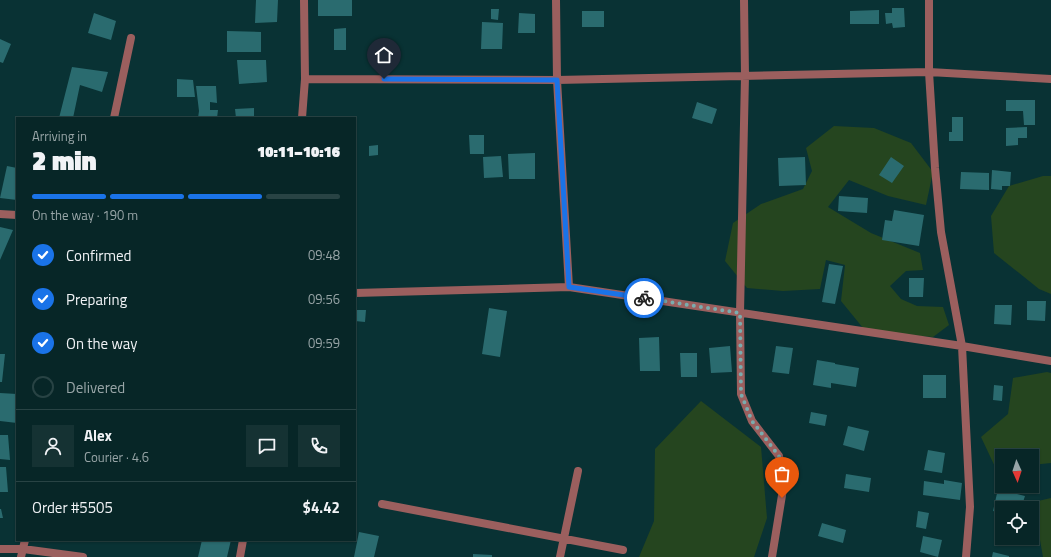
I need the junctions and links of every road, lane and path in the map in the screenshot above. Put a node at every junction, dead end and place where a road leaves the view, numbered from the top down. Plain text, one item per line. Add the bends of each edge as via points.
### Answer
1 (304, 0) edge
2 (556, 0) edge
3 (744, 0) edge
4 (929, 0) edge
5 (131, 38) dead end
6 (929, 72) junction
7 (745, 76) junction
8 (305, 79) junction
9 (1051, 79) edge
10 (557, 80) junction
11 (114, 117) edge
12 (302, 117) edge
13 (0, 214) edge
14 (16, 215) edge
15 (569, 287) junction
16 (356, 293) edge
17 (740, 313) junction
18 (962, 346) junction
19 (1051, 361) edge
20 (578, 471) dead end
21 (382, 504) dead end
22 (564, 539) junction
23 (25, 541) edge
24 (243, 541) edge
25 (0, 549) edge
26 (623, 550) dead end
27 (22, 553) edge
28 (83, 557) edge
29 (240, 557) edge
30 (560, 557) edge
31 (772, 557) edge
32 (966, 557) edge

1 - 8 street
2 - 10 street
3 - 7 street
4 - 6 street
5 - 11 street
6 - 7 street
6 - 9 street
6 - 18 street via 940,232
7 - 10 street
7 - 17 street
8 - 10 street
8 - 12 street
10 - 15 street
13 - 14 street
15 - 16 street
15 - 17 street
17 - 18 street
17 - 31 street via 741,394 752,421 779,456 784,483
18 - 19 street
18 - 32 street via 970,508
20 - 22 street
21 - 22 street
22 - 26 street
22 - 30 street
23 - 27 street
24 - 29 street
25 - 27 street
27 - 28 street

